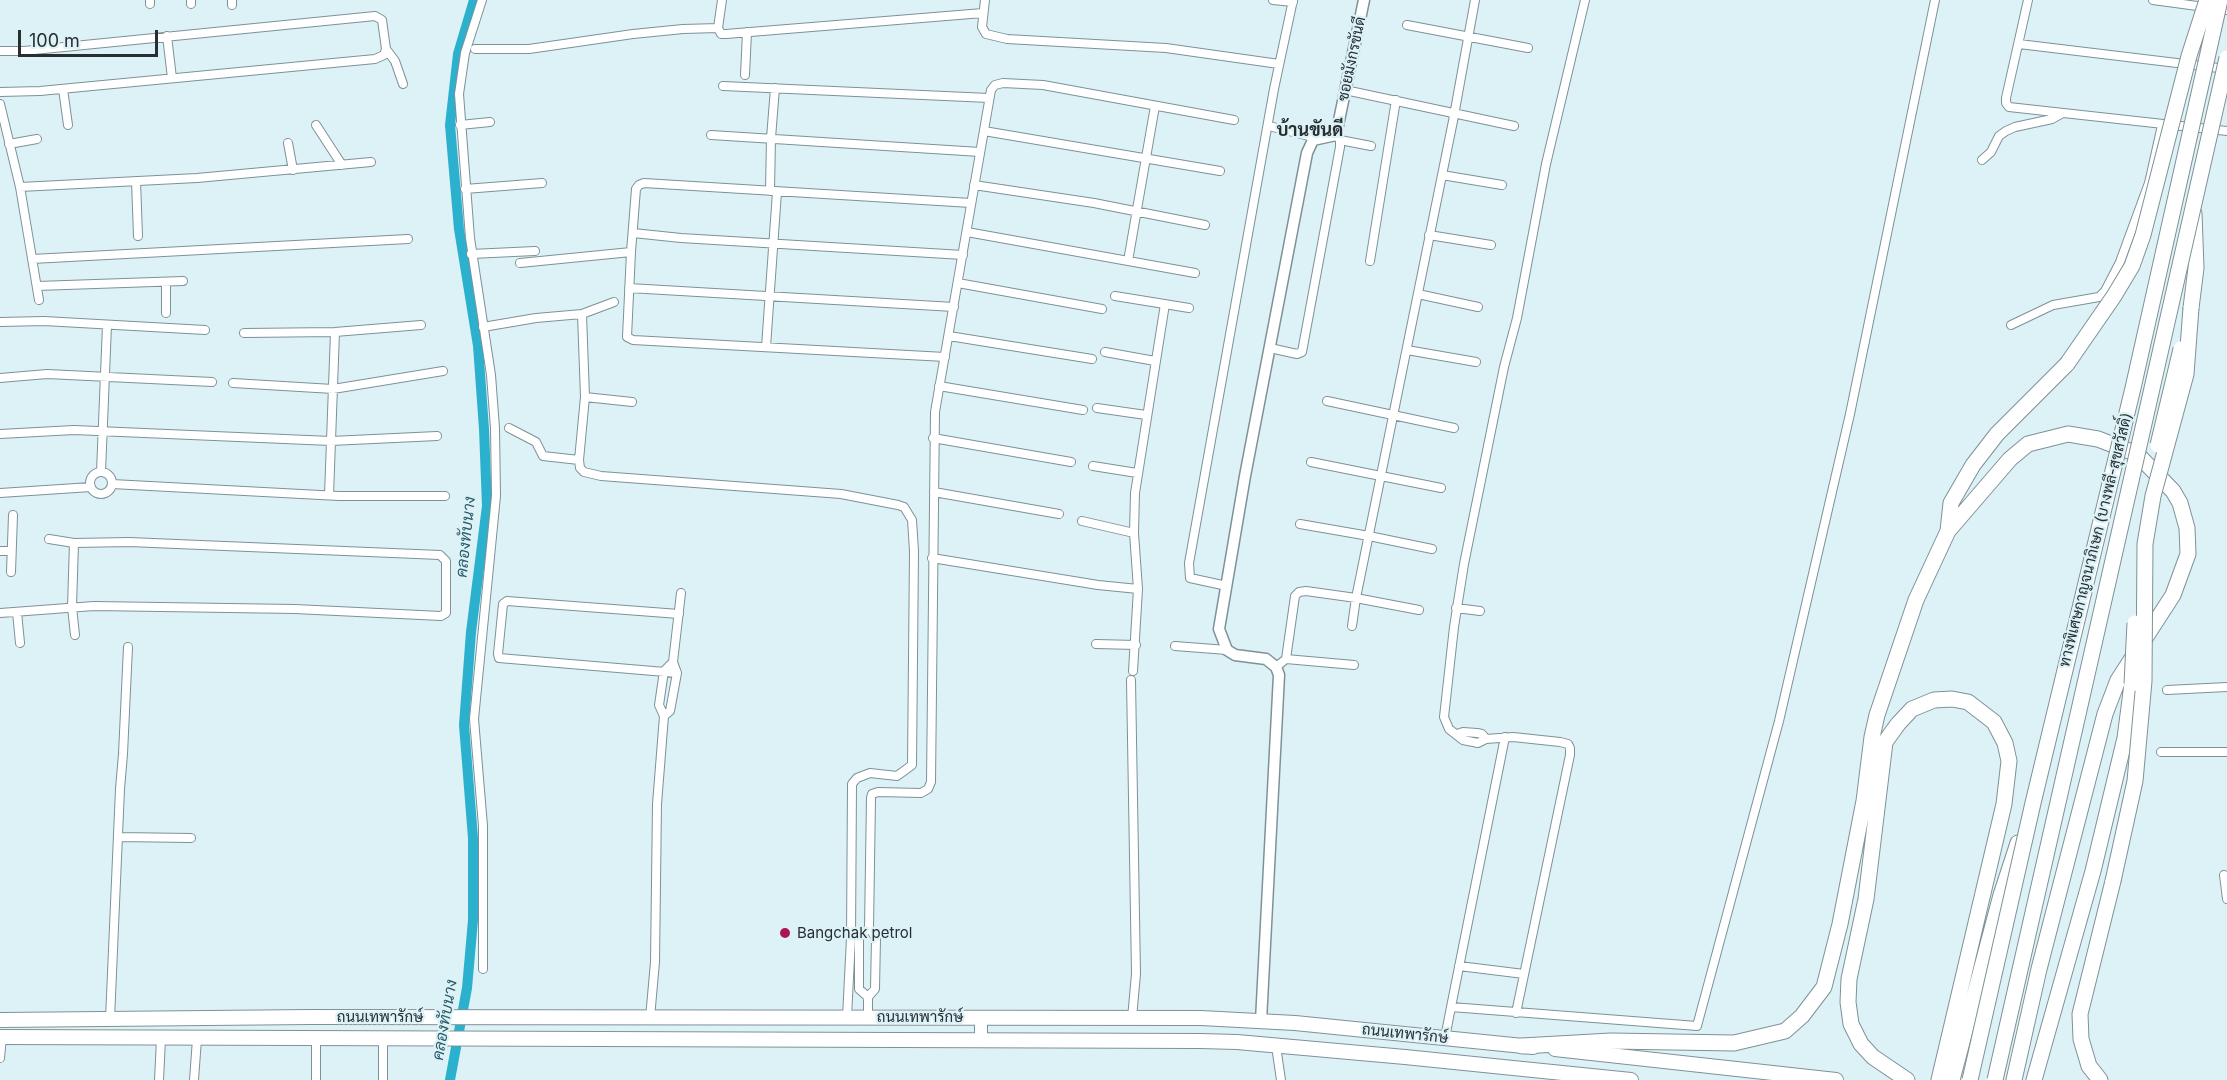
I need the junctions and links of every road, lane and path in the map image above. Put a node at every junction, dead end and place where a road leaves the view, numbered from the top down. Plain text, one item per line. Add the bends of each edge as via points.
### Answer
1 (482, 0) edge
2 (722, 0) edge
3 (985, 0) edge
4 (1273, 0) edge
5 (1364, 0) edge
6 (1475, 0) edge
7 (1585, 0) edge
8 (1935, 0) edge
9 (2028, 0) edge
10 (2153, 0) edge
11 (2207, 0) edge
12 (2220, 0) edge
13 (1293, 1) edge
14 (2227, 10) edge
15 (983, 13) junction
16 (1407, 25) dead end
17 (718, 28) junction
18 (747, 32) junction
19 (167, 36) junction
20 (1468, 36) junction
21 (2019, 44) junction
22 (1528, 48) dead end
23 (386, 49) junction
24 (475, 49) dead end
25 (0, 51) edge
26 (2227, 58) edge
27 (1279, 64) junction
28 (2227, 69) edge
29 (745, 75) dead end
30 (172, 78) junction
31 (403, 84) dead end
32 (723, 86) dead end
33 (775, 88) junction
34 (63, 89) junction
35 (1345, 90) junction
36 (0, 92) edge
37 (989, 98) junction
38 (1396, 100) junction
39 (0, 104) edge
40 (1155, 106) junction
41 (1454, 112) junction
42 (2062, 113) junction
43 (1234, 120) dead end
44 (490, 122) dead end
45 (316, 124) dead end
46 (2162, 124) junction
47 (68, 125) dead end
48 (460, 125) junction
49 (1269, 126) junction
50 (1514, 126) dead end
51 (984, 131) junction
52 (2227, 131) edge
53 (711, 135) dead end
54 (771, 138) junction
55 (1317, 138) junction
56 (1338, 138) junction
57 (37, 139) dead end
58 (288, 143) dead end
59 (9, 144) junction
60 (1371, 146) dead end
61 (980, 152) junction
62 (1146, 159) junction
63 (1982, 160) dead end
64 (371, 162) dead end
65 (342, 165) junction
66 (293, 170) junction
67 (1220, 171) dead end
68 (1442, 175) junction
69 (136, 181) junction
70 (542, 183) dead end
71 (974, 185) junction
72 (1502, 185) dead end
73 (20, 187) junction
74 (465, 189) junction
75 (774, 192) junction
76 (971, 203) junction
77 (2194, 207) junction
78 (1137, 211) junction
79 (1205, 225) dead end
80 (967, 232) junction
81 (633, 233) junction
82 (1429, 235) junction
83 (138, 236) dead end
84 (408, 239) dead end
85 (773, 243) junction
86 (1491, 245) dead end
87 (536, 251) dead end
88 (631, 252) junction
89 (471, 254) junction
90 (963, 255) junction
91 (32, 259) junction
92 (1128, 261) junction
93 (1370, 261) dead end
94 (520, 263) dead end
95 (1195, 273) dead end
96 (166, 282) junction
97 (183, 282) dead end
98 (958, 283) junction
99 (37, 286) junction
100 (629, 288) junction
101 (1418, 294) junction
102 (770, 296) junction
103 (1115, 296) dead end
104 (39, 300) dead end
105 (614, 302) dead end
106 (1165, 304) junction
107 (954, 307) junction
108 (1478, 307) dead end
109 (1189, 308) dead end
110 (2191, 308) junction
111 (1102, 309) dead end
112 (166, 313) dead end
113 (582, 314) junction
114 (0, 322) edge
115 (107, 325) junction
116 (421, 325) dead end
117 (2012, 325) dead end
118 (483, 327) junction
119 (205, 330) dead end
120 (335, 332) junction
121 (244, 333) dead end
122 (949, 336) junction
123 (766, 347) junction
124 (1270, 348) junction
125 (1407, 350) junction
126 (1105, 352) dead end
127 (945, 357) junction
128 (1092, 359) dead end
129 (1155, 361) junction
130 (1476, 362) dead end
131 (443, 371) dead end
132 (105, 377) junction
133 (0, 378) edge
134 (212, 382) dead end
135 (233, 383) dead end
136 (939, 386) junction
137 (333, 389) junction
138 (585, 397) junction
139 (1327, 401) dead end
140 (632, 402) dead end
141 (1097, 408) dead end
142 (1083, 410) dead end
143 (1146, 415) junction
144 (1393, 415) junction
145 (509, 428) dead end
146 (1454, 428) dead end
147 (103, 430) junction
148 (0, 434) edge
149 (437, 436) dead end
150 (933, 438) junction
151 (331, 441) junction
152 (579, 460) junction
153 (1071, 462) dead end
154 (1311, 462) dead end
155 (1093, 466) dead end
156 (100, 472) junction
157 (1137, 473) junction
158 (1382, 476) junction
159 (112, 484) junction
160 (91, 487) junction
161 (1441, 488) dead end
162 (933, 492) junction
163 (0, 493) edge
164 (329, 495) junction
165 (445, 495) dead end
166 (1059, 514) dead end
167 (13, 515) dead end
168 (1082, 521) dead end
169 (1300, 524) dead end
170 (1948, 531) junction
171 (1134, 532) junction
172 (1370, 536) junction
173 (49, 539) dead end
174 (74, 543) junction
175 (1432, 549) dead end
176 (0, 551) edge
177 (11, 551) junction
178 (932, 558) junction
179 (11, 572) dead end
180 (1227, 586) junction
181 (1138, 589) junction
182 (681, 593) dead end
183 (1356, 598) junction
184 (72, 607) junction
185 (1456, 608) junction
186 (1419, 610) dead end
187 (1480, 611) dead end
188 (17, 612) junction
189 (0, 613) edge
190 (679, 614) junction
191 (1352, 626) dead end
192 (75, 635) dead end
193 (21, 643) dead end
194 (1096, 644) dead end
195 (1136, 645) junction
196 (1174, 646) dead end
197 (128, 647) dead end
198 (1227, 650) junction
199 (1286, 659) junction
200 (673, 662) junction
201 (1354, 665) dead end
202 (1276, 666) junction
203 (664, 671) junction
204 (677, 673) junction
205 (2227, 687) edge
206 (2167, 690) dead end
207 (664, 716) junction
208 (1505, 737) junction
209 (2161, 752) dead end
210 (2227, 752) edge
211 (2032, 802) junction
212 (118, 837) junction
213 (191, 838) dead end
214 (2224, 875) dead end
215 (2227, 899) edge
216 (869, 928) junction
217 (1459, 966) junction
218 (483, 969) dead end
219 (1524, 974) junction
220 (868, 997) junction
221 (1451, 1007) junction
222 (1516, 1013) junction
223 (847, 1017) junction
224 (868, 1017) junction
225 (981, 1017) junction
226 (650, 1018) junction
227 (1132, 1018) junction
228 (110, 1019) junction
229 (0, 1020) edge
230 (1261, 1021) junction
231 (1, 1037) edge
232 (382, 1038) junction
233 (1445, 1038) junction
234 (161, 1039) junction
235 (197, 1039) junction
236 (316, 1039) junction
237 (981, 1040) junction
238 (1276, 1046) junction
239 (1522, 1046) junction
240 (0, 1058) edge
241 (159, 1080) edge
242 (194, 1080) edge
243 (316, 1080) edge
244 (383, 1080) edge
245 (1281, 1080) edge
246 (1631, 1080) edge
247 (1836, 1080) edge
248 (1907, 1080) edge
249 (1939, 1080) edge
250 (1952, 1080) edge
251 (1970, 1080) edge
252 (1995, 1080) edge
253 (2014, 1080) edge
254 (2034, 1080) edge
255 (2100, 1080) edge

1 - 48 street via 461,69
2 - 17 street
3 - 15 street
4 - 13 street
5 - 35 street, ซอยมังกรขันดี
6 - 20 street
7 - 185 street via 1546,164
8 - 222 street via 1850,414 1782,710 1697,1026
9 - 21 street
10 - 14 street
11 - 170 highway, bridge via 2132,266 2067,364 1997,434 1973,465 1951,503
12 - 211 highway, ทางพิเศษกาญจนาภิเษก (บางพลี-สุขสวัสดิ์), bridge via 2133,388
13 - 27 street
15 - 18 street
15 - 27 street via 986,34 1007,39 1166,48
16 - 20 street
17 - 18 street via 721,34
17 - 24 street via 683,28 529,50
18 - 29 street
19 - 23 street via 375,16 382,20
19 - 25 street
19 - 30 street
20 - 22 street
20 - 41 street
21 - 28 street
21 - 42 street via 2006,103 2014,109
23 - 30 street via 384,55 375,59
23 - 31 street
26 - 77 highway, ทางพิเศษกาญจนาภิเษก (บางพลี-สุขสวัสดิ์), bridge
27 - 49 street
30 - 34 street
32 - 33 street
33 - 37 street
33 - 54 street
34 - 36 street
34 - 47 street
35 - 38 street
35 - 56 street, ซอยมังกรขันดี
37 - 40 street via 995,85 1012,83
37 - 51 street
38 - 41 street
38 - 93 street
39 - 59 street
40 - 43 street
40 - 62 street
41 - 50 street
41 - 68 street
42 - 46 street
42 - 63 street via 2006,131
44 - 48 street
45 - 65 street
46 - 52 street
46 - 117 street via 2149,183 2105,291 2099,297 2053,305
48 - 74 street
49 - 55 street
49 - 180 street via 1189,563 1190,578
51 - 61 street
51 - 62 street
53 - 54 street
54 - 61 street
54 - 75 street
55 - 56 street
55 - 124 street via 1307,153
56 - 60 street
56 - 124 street via 1302,352
57 - 59 street
58 - 66 street
59 - 73 street
61 - 71 street
62 - 67 street
62 - 78 street
64 - 65 street
65 - 66 street
66 - 69 street
68 - 72 street
68 - 82 street
69 - 73 street
69 - 83 street
70 - 74 street
71 - 76 street
71 - 78 street
73 - 91 street
74 - 89 street
75 - 76 street
75 - 81 street via 639,185
75 - 85 street
76 - 80 street
77 - 110 highway, bridge via 2196,268
77 - 252 highway, ทางพิเศษกาญจนาภิเษก (บางพลี-สุขสวัสดิ์), bridge
78 - 79 street
78 - 92 street
80 - 90 street
80 - 92 street
81 - 85 street
81 - 88 street
82 - 86 street
82 - 101 street
84 - 91 street
85 - 90 street
85 - 102 street
87 - 89 street
88 - 94 street
88 - 100 street
89 - 118 street
90 - 98 street
91 - 99 street
92 - 95 street
96 - 97 street
96 - 99 street
96 - 112 street
98 - 107 street
98 - 111 street
99 - 104 street
100 - 102 street
100 - 123 street via 626,333 633,340
101 - 108 street
101 - 125 street
102 - 107 street
102 - 123 street
103 - 106 street
105 - 113 street
106 - 109 street
106 - 129 street
107 - 122 street
110 - 254 highway, bridge via 2137,548 2132,684 2125,738 2093,871
110 - 255 highway, bridge via 2186,374 2153,496 2145,544 2144,681 2135,781 2079,1014 2089,1066
113 - 118 street
113 - 138 street
114 - 115 street
115 - 119 street
115 - 132 street
116 - 120 street
118 - 218 street via 492,385 496,496 475,712 483,826
120 - 121 street
120 - 137 street
122 - 127 street
122 - 128 street
123 - 127 street
124 - 180 street
125 - 130 street
125 - 144 street
126 - 129 street
127 - 136 street
129 - 143 street
131 - 137 street
132 - 133 street via 47,374
132 - 134 street
132 - 147 street
135 - 137 street
136 - 142 street
136 - 150 street
137 - 151 street
138 - 140 street
138 - 152 street
139 - 144 street
141 - 143 street
143 - 157 street
144 - 146 street
144 - 158 street
145 - 152 street via 536,442 543,456
147 - 148 street
147 - 151 street
147 - 156 street
149 - 151 street
150 - 153 street
150 - 162 street
151 - 164 street
152 - 223 street via 584,472 601,476 841,494 889,502 909,513 914,551 912,765 897,776 870,773 857,777 852,784
154 - 158 street
155 - 157 street
156 - 159 street via 109,475
156 - 160 street via 92,477
157 - 171 street
158 - 161 street
158 - 172 street
159 - 160 street via 102,493
159 - 164 street
160 - 163 street
162 - 166 street
162 - 178 street
164 - 165 street
167 - 177 street
168 - 171 street
169 - 172 street
170 - 239 highway via 1916,600 1877,715 1840,924 1824,987 1802,1016 1785,1031 1734,1043 1611,1041
170 - 253 highway via 2019,451 2028,444 2068,434 2098,439 2137,454 2173,491 2187,528 2187,554 2173,595 2118,680 2105,714
171 - 181 street
172 - 175 street
172 - 183 street
173 - 174 street
174 - 184 street
174 - 184 street via 440,555 446,561 447,607 441,616 295,609
176 - 177 street
177 - 179 street
178 - 181 street
178 - 216 street via 931,782 921,793 872,794
180 - 198 street via 1219,628
181 - 195 street
182 - 190 street
183 - 186 street
183 - 191 street
183 - 199 street via 1299,592 1295,596
184 - 188 street
184 - 192 street
185 - 187 street
185 - 208 street via 1444,717 1449,729 1462,740 1478,742
188 - 189 street
188 - 193 street
190 - 200 street
190 - 203 street via 511,601 503,604 499,658
194 - 195 street
195 - 227 street via 1132,675 1136,974
196 - 198 street
197 - 212 street
198 - 202 street via 1235,655 1266,659
199 - 201 street
199 - 202 street
200 - 203 street
200 - 204 street
202 - 230 street via 1279,675
203 - 204 street
203 - 207 street via 659,705
204 - 207 street via 670,711
205 - 206 street
207 - 226 street
208 - 217 street
208 - 219 street via 1560,742 1570,748
209 - 210 street
211 - 250 highway, bridge via 2001,895
211 - 251 highway, ทางพิเศษกาญจนาภิเษก (บางพลี-สุขสวัสดิ์), bridge
212 - 213 street
212 - 228 street
214 - 215 street
216 - 220 street via 876,938 875,989
216 - 220 street via 859,937 859,989
217 - 219 street
217 - 221 street
219 - 222 street
220 - 224 street
221 - 222 street
221 - 233 street
223 - 224 main road, ถนนเทพารักษ์
223 - 226 main road, ถนนเทพารักษ์
224 - 225 main road, ถนนเทพารักษ์
225 - 227 main road, ถนนเทพารักษ์
225 - 237 main road
226 - 228 main road, ถนนเทพารักษ์
227 - 230 main road, ถนนเทพารักษ์
228 - 229 main road, ถนนเทพารักษ์
230 - 233 main road, ถนนเทพารักษ์
231 - 234 main road, ถนนเทพารักษ์
231 - 240 street
232 - 236 main road, ถนนเทพารักษ์
232 - 237 main road, ถนนเทพารักษ์
232 - 244 street
233 - 239 main road, ถนนเทพารักษ์
234 - 235 main road, ถนนเทพารักษ์
234 - 241 street
235 - 236 main road, ถนนเทพารักษ์
235 - 242 street
236 - 243 street
237 - 238 main road, ถนนเทพารักษ์ via 1200,1041
238 - 245 street
238 - 246 main road, ถนนเทพารักษ์
239 - 247 main road, ถนนเทพารักษ์
248 - 249 highway via 1861,1044 1851,1024 1849,979 1866,899 1885,742 1912,709 1934,700 1952,699 1968,702 1994,722 2009,761 2004,804

